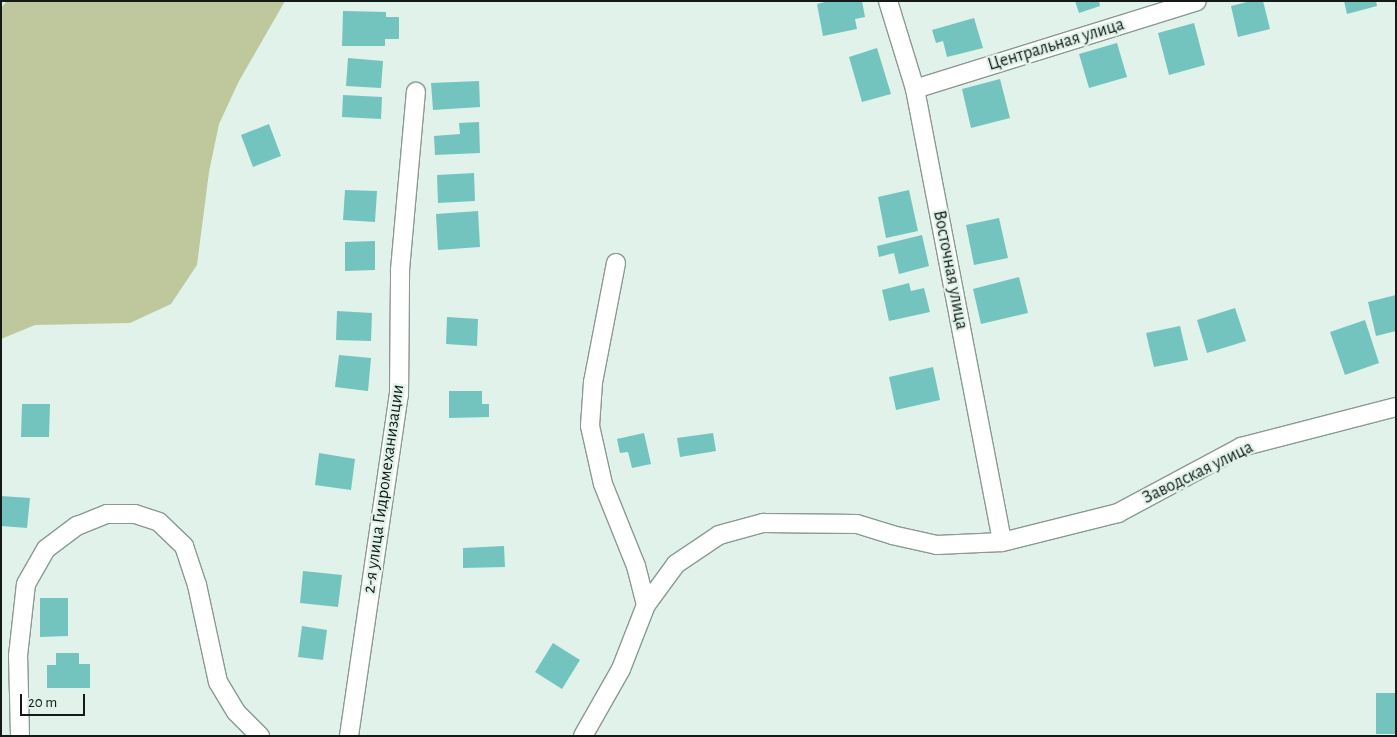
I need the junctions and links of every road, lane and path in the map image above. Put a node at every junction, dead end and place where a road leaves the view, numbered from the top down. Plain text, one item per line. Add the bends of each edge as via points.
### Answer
1 (888, 1) edge
2 (1197, 1) edge
3 (915, 89) junction
4 (416, 92) dead end
5 (616, 263) dead end
6 (1396, 406) edge
7 (1002, 542) junction
8 (646, 605) junction
9 (20, 736) edge
10 (260, 736) edge
11 (349, 736) edge
12 (583, 736) edge

1 - 3 street, Восточная улица
2 - 3 street, Центральная улица
3 - 7 street, Восточная улица
4 - 11 street, 2-я улица Гидромеханизации via 400,270 399,395
5 - 8 street via 593,382 590,426 603,484 636,566
6 - 7 street, Заводская улица via 1241,447 1118,513
7 - 8 street, Заводская улица via 937,545 857,524 763,523 719,535 676,564
8 - 12 street, Заводская улица via 621,669
9 - 10 street via 18,656 26,584 46,549 77,526 107,514 135,514 159,522 184,546 197,585 218,682 236,712

